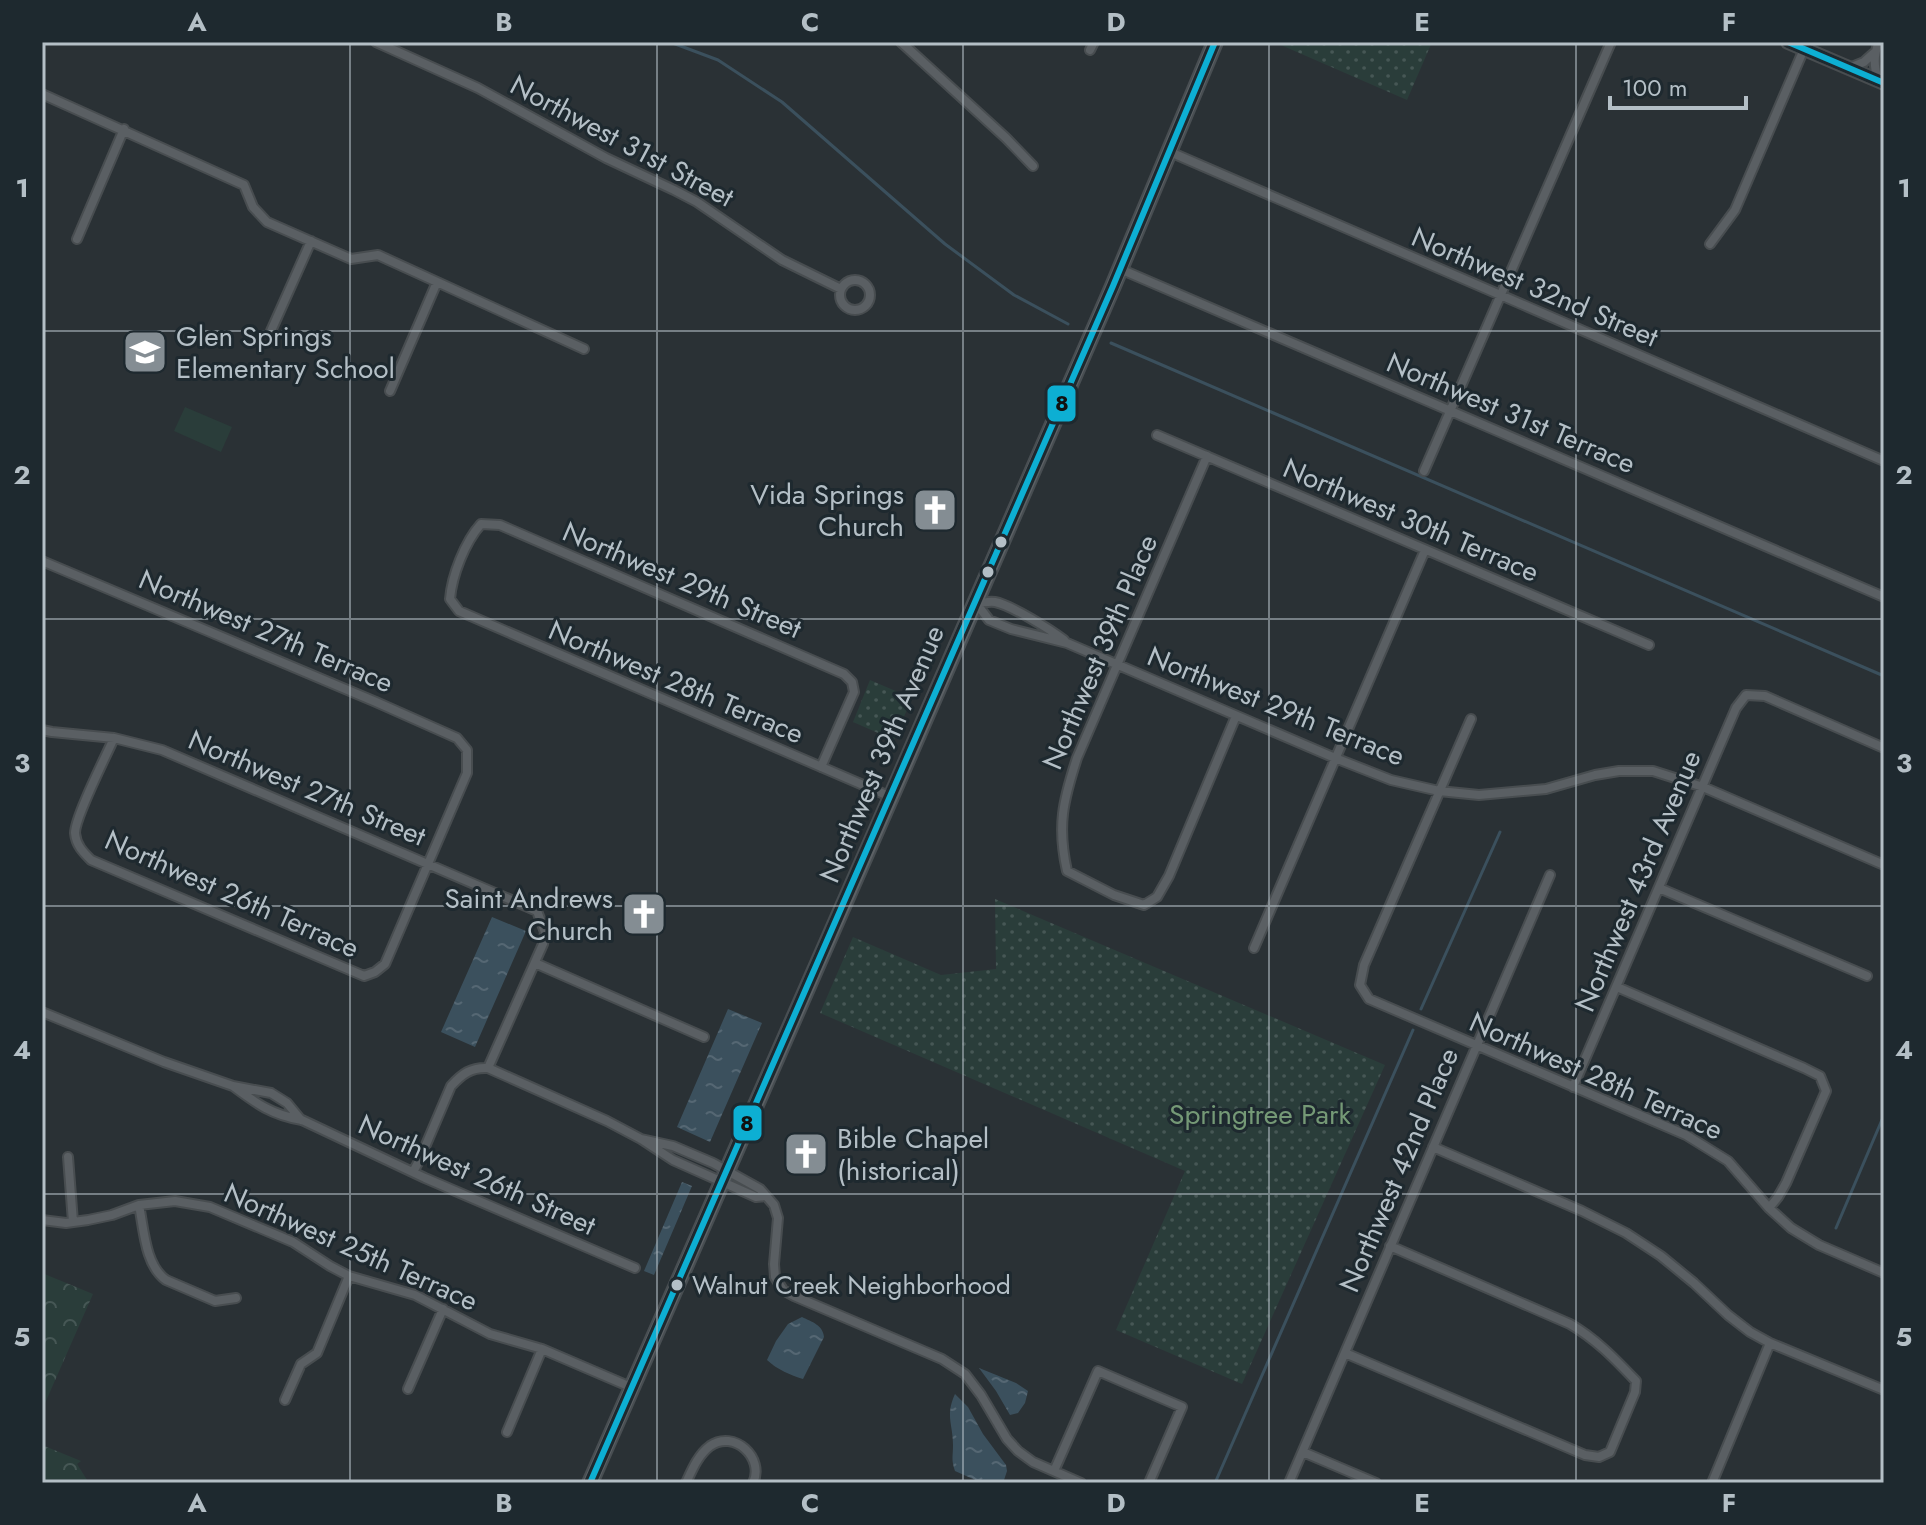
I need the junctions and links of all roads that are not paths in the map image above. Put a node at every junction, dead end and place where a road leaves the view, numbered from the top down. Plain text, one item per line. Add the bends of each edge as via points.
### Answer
1 (376, 42) edge
2 (901, 42) edge
3 (1215, 42) edge
4 (1611, 42) edge
5 (1788, 42) edge
6 (1879, 42) edge
7 (1804, 49) junction
8 (1874, 53) junction
9 (1849, 68) junction
10 (1881, 82) edge
11 (42, 94) edge
12 (124, 129) junction
13 (1170, 152) junction
14 (1033, 166) dead end
15 (77, 239) dead end
16 (311, 241) junction
17 (1710, 244) dead end
18 (1120, 269) junction
19 (437, 282) junction
20 (841, 289) dead end
21 (1500, 295) junction
22 (271, 331) dead end
23 (584, 349) dead end
24 (390, 391) dead end
25 (1450, 411) junction
26 (1157, 435) dead end
27 (1207, 456) junction
28 (1884, 461) edge
29 (1424, 471) dead end
30 (1425, 550) junction
31 (42, 561) edge
32 (1884, 597) edge
33 (450, 599) joint
34 (976, 603) junction
35 (1067, 643) junction
36 (1649, 645) dead end
37 (1117, 665) junction
38 (1236, 716) junction
39 (1471, 719) dead end
40 (42, 730) edge
41 (114, 738) junction
42 (1884, 748) edge
43 (1335, 758) junction
44 (821, 767) junction
45 (1703, 787) junction
46 (1439, 791) junction
47 (891, 797) junction
48 (428, 864) junction
49 (1884, 865) edge
50 (1550, 875) dead end
51 (1659, 888) junction
52 (1254, 948) dead end
53 (535, 963) junction
54 (1867, 976) dead end
55 (1617, 987) junction
56 (42, 1012) edge
57 (704, 1037) dead end
58 (1476, 1045) junction
59 (488, 1068) junction
60 (233, 1086) junction
61 (1573, 1087) junction
62 (302, 1120) junction
63 (1433, 1147) junction
64 (68, 1157) dead end
65 (413, 1172) junction
66 (725, 1177) junction
67 (139, 1205) junction
68 (1769, 1208) junction
69 (42, 1220) edge
70 (73, 1222) junction
71 (1390, 1246) junction
72 (635, 1268) dead end
73 (1884, 1273) edge
74 (349, 1276) junction
75 (236, 1298) dead end
76 (443, 1309) junction
77 (1770, 1343) junction
78 (542, 1349) junction
79 (1345, 1353) junction
80 (633, 1388) junction
81 (408, 1389) dead end
82 (1884, 1390) edge
83 (285, 1400) dead end
84 (507, 1432) dead end
85 (1303, 1452) junction
86 (1054, 1471) junction
87 (590, 1483) edge
88 (686, 1483) edge
89 (753, 1483) edge
90 (1081, 1483) edge
91 (1149, 1483) edge
92 (1289, 1483) edge
93 (1376, 1483) edge
94 (1712, 1483) edge

1 - 20 street, Northwest 31st Street via 478,88 697,202 782,260
2 - 14 street
3 - 13 main road, Northwest 39th Avenue
4 - 21 street
5 - 7 main road
6 - 8 street
7 - 9 main road
7 - 17 street via 1735,210
8 - 9 street
8 - 10 street
9 - 10 main road
11 - 12 street
12 - 15 street
12 - 16 street via 244,185 267,222
13 - 18 main road, Northwest 39th Avenue
13 - 21 street, Northwest 32nd Street
16 - 19 street via 351,259 378,255
16 - 22 street
18 - 25 street, Northwest 31st Terrace
18 - 34 main road, Northwest 39th Avenue
19 - 23 street
19 - 24 street
21 - 25 street
21 - 28 street, Northwest 32nd Street
25 - 29 street
25 - 32 street, Northwest 31st Terrace
26 - 27 street, Northwest 30th Terrace
27 - 30 street, Northwest 30th Terrace
27 - 37 street, Northwest 39th Place
30 - 36 street, Northwest 30th Terrace
30 - 43 street
31 - 48 street, Northwest 27th Terrace via 457,738 467,750 467,773
33 - 44 street, Northwest 28th Terrace via 472,617
33 - 44 street, Northwest 29th Street via 451,582 473,533 481,524 500,525 844,674 854,692
34 - 35 street, Northwest 29th Terrace via 996,602
34 - 35 street, Northwest 29th Terrace via 989,620
34 - 47 main road, Northwest 39th Avenue
35 - 37 street, Northwest 29th Terrace
37 - 38 street, Northwest 29th Terrace
37 - 38 street, Northwest 39th Place via 1077,758 1061,828 1067,871 1114,895 1144,905 1157,897
38 - 43 street, Northwest 29th Terrace
39 - 46 street
40 - 41 street, Northwest 27th Street
41 - 48 street, Northwest 27th Street via 162,750
41 - 48 street, Northwest 26th Terrace via 76,824 77,843 91,860 364,976 385,964
42 - 45 street, Northwest 43rd Avenue via 1765,696 1746,695
43 - 46 street, Northwest 29th Terrace via 1391,780
43 - 52 street
44 - 47 street, Northwest 28th Terrace
45 - 46 street, Northwest 29th Terrace via 1653,771 1619,771 1546,789 1479,795
45 - 49 street, Northwest 29th Terrace
45 - 51 street, Northwest 43rd Avenue
46 - 58 street, Northwest 28th Terrace via 1360,985 1369,999
47 - 66 main road, Northwest 39th Avenue
48 - 53 street, Northwest 27th Street via 537,911 545,932
50 - 58 street, Northwest 42nd Place
51 - 54 street
51 - 55 street, Northwest 43rd Avenue
53 - 57 street
53 - 59 street
55 - 61 street, Northwest 43rd Avenue
55 - 68 street via 1820,1076 1826,1091 1786,1183
56 - 60 street, Northwest 26th Street
58 - 61 street, Northwest 28th Terrace
58 - 63 street, Northwest 42nd Place
59 - 65 street via 477,1067 451,1086
59 - 66 street via 641,1139 713,1163
60 - 62 street, Northwest 26th Street via 267,1111
60 - 62 street, Northwest 26th Street via 279,1097
61 - 68 street, Northwest 28th Terrace via 1686,1135 1728,1161
62 - 65 street, Northwest 26th Street
63 - 71 street, Northwest 42nd Place
63 - 77 street via 1626,1233
64 - 70 street
65 - 72 street, Northwest 26th Street
66 - 80 main road, Northwest 39th Avenue
66 - 86 street via 760,1189 774,1205 775,1277 783,1290 965,1374 1007,1439 1033,1462
67 - 70 street, Northwest 25th Terrace
67 - 74 street, Northwest 25th Terrace via 175,1201 210,1207 293,1242
67 - 75 street via 150,1259 160,1276 215,1301
68 - 73 street, Northwest 28th Terrace via 1819,1245
69 - 70 street, Northwest 25th Terrace
71 - 79 street, Northwest 42nd Place
71 - 79 street via 1570,1324 1602,1347 1636,1381 1610,1452 1585,1455
74 - 76 street, Northwest 25th Terrace
74 - 83 street via 317,1353 301,1364
76 - 78 street, Northwest 25th Terrace via 490,1334
76 - 81 street
77 - 82 street
77 - 94 street
78 - 80 street, Northwest 25th Terrace
78 - 84 street
79 - 85 street, Northwest 42nd Place
80 - 87 main road, Northwest 39th Avenue
85 - 92 street, Northwest 42nd Place
85 - 93 street
86 - 90 street
86 - 91 street via 1098,1371 1182,1407
88 - 89 street via 701,1454 719,1440 749,1451 755,1466

